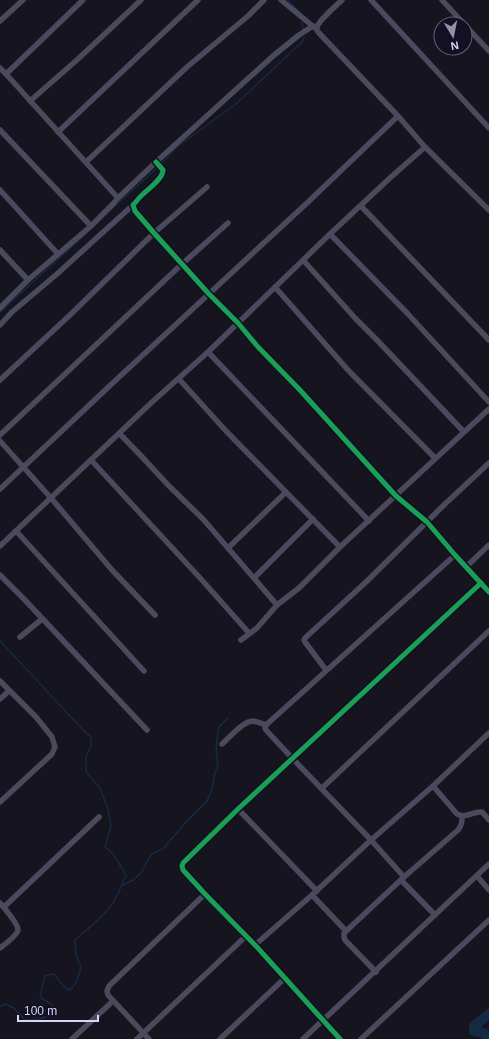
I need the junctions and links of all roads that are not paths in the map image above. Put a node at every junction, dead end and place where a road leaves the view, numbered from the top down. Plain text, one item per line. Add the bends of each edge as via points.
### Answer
1 (23, 0) edge
2 (83, 0) edge
3 (141, 0) edge
4 (198, 0) edge
5 (264, 0) edge
6 (281, 0) edge
7 (342, 0) edge
8 (371, 0) edge
9 (442, 0) edge
10 (457, 16) edge
11 (0, 21) edge
12 (315, 28) junction
13 (473, 33) edge
14 (489, 51) edge
15 (0, 68) edge
16 (6, 74) junction
17 (30, 101) junction
18 (398, 116) junction
19 (489, 128) edge
20 (0, 130) edge
21 (58, 132) junction
22 (425, 147) junction
23 (86, 162) junction
24 (156, 162) junction
25 (207, 187) dead end
26 (0, 190) edge
27 (118, 198) junction
28 (133, 206) junction
29 (361, 206) junction
30 (489, 210) edge
31 (228, 223) dead end
32 (91, 226) junction
33 (154, 233) junction
34 (330, 234) junction
35 (0, 250) edge
36 (58, 254) junction
37 (303, 260) junction
38 (182, 264) junction
39 (28, 280) junction
40 (275, 287) junction
41 (209, 294) junction
42 (0, 307) edge
43 (238, 323) junction
44 (0, 325) edge
45 (489, 340) edge
46 (208, 352) junction
47 (179, 379) junction
48 (0, 380) edge
49 (489, 402) edge
50 (489, 409) edge
51 (464, 432) junction
52 (120, 434) junction
53 (0, 435) edge
54 (0, 441) edge
55 (435, 458) junction
56 (91, 460) junction
57 (489, 463) edge
58 (24, 467) junction
59 (0, 489) edge
60 (286, 492) junction
61 (396, 496) junction
62 (51, 498) junction
63 (313, 519) junction
64 (369, 521) junction
65 (427, 522) junction
66 (16, 532) junction
67 (489, 545) edge
68 (0, 546) edge
69 (340, 547) junction
70 (228, 548) junction
71 (455, 554) junction
72 (466, 567) junction
73 (0, 575) edge
74 (254, 578) junction
75 (481, 583) junction
76 (489, 592) edge
77 (277, 604) junction
78 (155, 615) dead end
79 (42, 619) junction
80 (489, 631) edge
81 (249, 633) junction
82 (20, 638) dead end
83 (241, 640) dead end
84 (326, 670) junction
85 (144, 671) dead end
86 (0, 681) edge
87 (9, 691) junction
88 (0, 699) edge
89 (266, 725) junction
90 (147, 730) dead end
91 (489, 734) edge
92 (222, 744) dead end
93 (292, 758) junction
94 (432, 786) junction
95 (322, 788) junction
96 (0, 802) edge
97 (238, 809) junction
98 (462, 816) junction
99 (99, 817) dead end
100 (489, 820) edge
101 (371, 840) junction
102 (489, 864) edge
103 (476, 876) junction
104 (403, 878) junction
105 (489, 890) edge
106 (317, 891) junction
107 (205, 894) junction
108 (312, 895) junction
109 (2, 905) edge
110 (435, 915) junction
111 (489, 920) edge
112 (346, 931) junction
113 (246, 936) junction
114 (255, 945) junction
115 (0, 948) edge
116 (376, 972) junction
117 (285, 978) junction
118 (113, 1001) junction
119 (323, 1020) junction
120 (143, 1033) junction
121 (72, 1039) edge
122 (137, 1039) edge
123 (149, 1039) edge
124 (220, 1039) edge
125 (303, 1039) edge
126 (340, 1039) edge
127 (361, 1039) edge

1 - 11 street
2 - 16 street
3 - 17 street
4 - 21 street
5 - 23 street via 187,67
6 - 12 street
7 - 12 street
8 - 19 street
9 - 10 street
12 - 18 street
12 - 24 street via 299,35 273,56
13 - 14 street
15 - 16 street
16 - 17 street
17 - 21 street
18 - 22 street
18 - 41 street
20 - 32 street
21 - 23 street
22 - 29 street
22 - 30 street
23 - 27 street
24 - 27 street
24 - 28 street via 164,170 163,174
25 - 33 street
26 - 36 street
27 - 32 street
28 - 33 street
28 - 44 street
29 - 34 street
29 - 45 street
31 - 38 street
32 - 36 street
33 - 38 street
33 - 48 street
34 - 37 street
34 - 49 street
35 - 39 street
36 - 39 street
37 - 40 street
37 - 51 street via 354,318
38 - 41 street
38 - 53 street
39 - 42 street
40 - 43 street
40 - 55 street via 348,370
41 - 43 street
41 - 58 street
43 - 46 street
43 - 61 street
46 - 47 street
46 - 64 street
47 - 52 street
47 - 60 street
50 - 51 street
51 - 55 street
52 - 56 street
52 - 70 street
54 - 58 street
55 - 61 street
56 - 62 street
56 - 81 street
57 - 65 street
58 - 59 street
58 - 62 street
60 - 63 street
60 - 70 street
61 - 64 street
61 - 65 street
62 - 66 street
62 - 78 street via 112,570
63 - 69 street
63 - 74 street
64 - 69 street
65 - 71 street
65 - 84 street via 305,638 305,642
66 - 68 street
66 - 85 street
67 - 72 street
69 - 77 street via 299,588
70 - 74 street
71 - 72 street
71 - 84 street
72 - 75 street
73 - 79 street
74 - 77 street
75 - 76 street
75 - 93 street
77 - 81 street via 257,628
79 - 82 street
79 - 90 street
80 - 95 street
81 - 83 street
84 - 89 street
86 - 87 street
87 - 88 street
87 - 96 street via 36,717 52,737 55,747 52,754
89 - 92 street via 247,722
89 - 93 street via 266,730
91 - 94 street
93 - 95 street
93 - 97 street
94 - 98 street via 457,814
94 - 101 street
95 - 101 street
97 - 106 street
97 - 107 street via 183,863 183,870
98 - 100 street via 477,811 482,812
98 - 104 street via 458,830
99 - 109 street
101 - 104 street
101 - 106 street
102 - 103 street
103 - 105 street
103 - 110 street
104 - 110 street
104 - 112 street
106 - 108 street
107 - 113 street
107 - 118 street via 109,986 108,995
108 - 112 street
108 - 114 street
109 - 115 street via 14,920 18,930
110 - 116 street
111 - 127 street
112 - 116 street via 345,940
113 - 114 street
113 - 120 street
114 - 117 street
116 - 119 street
117 - 119 street
117 - 124 street
118 - 120 street
118 - 121 street
119 - 125 street
119 - 126 street
120 - 122 street
120 - 123 street

